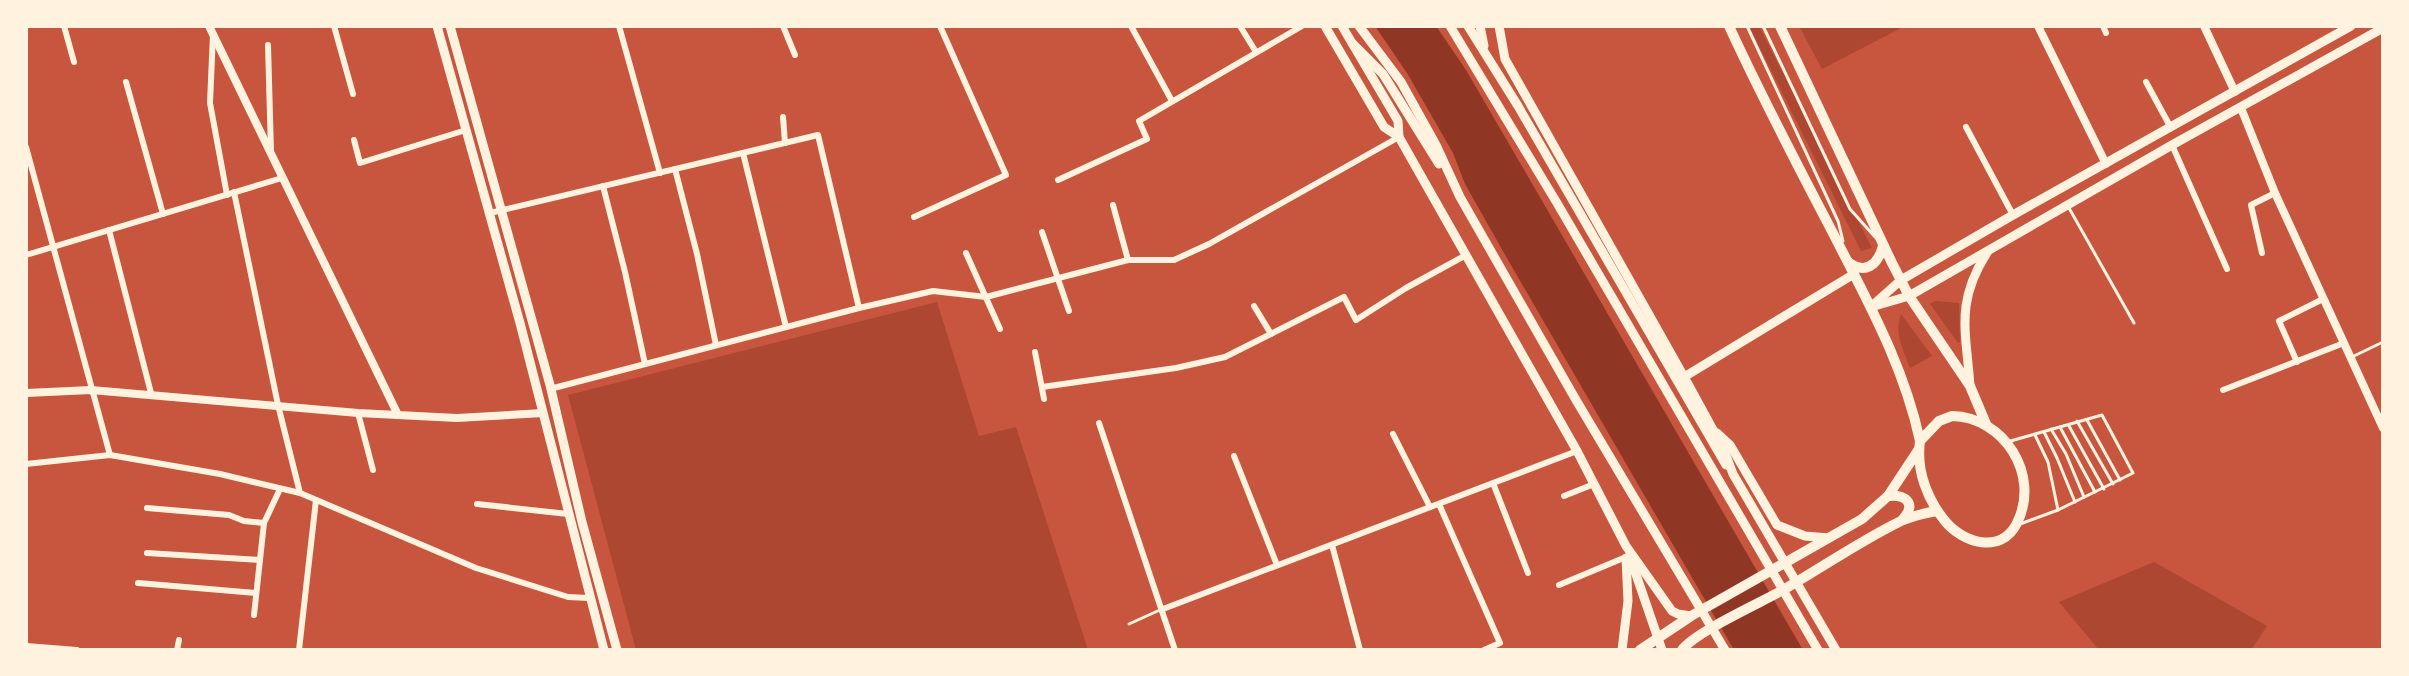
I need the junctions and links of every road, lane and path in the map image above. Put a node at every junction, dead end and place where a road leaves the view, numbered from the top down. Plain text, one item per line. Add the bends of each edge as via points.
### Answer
1 (64, 26) edge
2 (334, 26) edge
3 (437, 26) edge
4 (450, 26) edge
5 (619, 26) edge
6 (783, 26) edge
7 (940, 26) edge
8 (1131, 26) edge
9 (1240, 26) edge
10 (1302, 26) edge
11 (1325, 26) edge
12 (1342, 26) edge
13 (1359, 26) edge
14 (1450, 26) edge
15 (1468, 26) edge
16 (1480, 26) edge
17 (1499, 26) edge
18 (1729, 26) edge
19 (1747, 26) edge
20 (1763, 26) edge
21 (1780, 26) edge
22 (2038, 26) edge
23 (2204, 26) edge
24 (2354, 26) edge
25 (2383, 28) edge
26 (211, 29) edge
27 (2363, 38) junction
28 (1352, 43) junction
29 (268, 45) dead end
30 (1256, 52) junction
31 (795, 55) dead end
32 (1486, 55) junction
33 (74, 62) dead end
34 (126, 82) dead end
35 (2146, 82) dead end
36 (2235, 92) junction
37 (353, 94) dead end
38 (1172, 101) junction
39 (2241, 108) junction
40 (783, 117) dead end
41 (1966, 127) dead end
42 (2171, 128) junction
43 (466, 130) junction
44 (1399, 137) junction
45 (354, 140) dead end
46 (785, 143) junction
47 (2172, 145) junction
48 (26, 147) edge
49 (743, 153) junction
50 (271, 156) junction
51 (2106, 164) junction
52 (675, 169) junction
53 (660, 173) junction
54 (282, 178) junction
55 (1058, 180) dead end
56 (603, 186) junction
57 (2275, 193) junction
58 (230, 194) junction
59 (1460, 197) junction
60 (1113, 205) dead end
61 (2067, 205) junction
62 (503, 210) junction
63 (490, 213) junction
64 (163, 214) junction
65 (2013, 215) junction
66 (914, 217) dead end
67 (109, 230) junction
68 (1042, 232) dead end
69 (1883, 246) junction
70 (52, 247) junction
71 (1990, 248) junction
72 (966, 253) dead end
73 (2262, 253) dead end
74 (26, 255) edge
75 (1466, 255) junction
76 (1128, 260) junction
77 (1847, 261) junction
78 (2227, 269) dead end
79 (1854, 274) junction
80 (1058, 279) junction
81 (1901, 280) junction
82 (1909, 296) junction
83 (986, 297) junction
84 (2323, 299) junction
85 (1254, 306) dead end
86 (1871, 307) junction
87 (859, 308) junction
88 (1069, 311) dead end
89 (2134, 323) dead end
90 (786, 327) junction
91 (1000, 329) dead end
92 (1271, 334) junction
93 (2383, 342) edge
94 (2344, 343) junction
95 (716, 345) junction
96 (1035, 352) dead end
97 (2350, 357) junction
98 (2297, 362) junction
99 (645, 364) junction
100 (1684, 377) junction
101 (1970, 386) junction
102 (1042, 387) junction
103 (550, 389) junction
104 (91, 390) junction
105 (2223, 390) dead end
106 (26, 393) edge
107 (151, 393) junction
108 (1044, 399) dead end
109 (278, 405) junction
110 (358, 413) junction
111 (543, 413) junction
112 (398, 415) junction
113 (2086, 419) junction
114 (2077, 421) junction
115 (1099, 423) dead end
116 (1986, 424) junction
117 (2068, 424) junction
118 (2060, 427) junction
119 (1712, 428) junction
120 (2383, 428) edge
121 (2051, 429) junction
122 (2043, 432) junction
123 (1393, 434) dead end
124 (2035, 435) junction
125 (2007, 442) junction
126 (1919, 445) junction
127 (1577, 451) junction
128 (110, 455) junction
129 (1234, 456) dead end
130 (26, 464) edge
131 (373, 470) dead end
132 (1733, 474) junction
133 (2120, 480) junction
134 (1493, 483) junction
135 (1594, 484) junction
136 (2113, 484) junction
137 (280, 489) junction
138 (2104, 489) junction
139 (2095, 492) junction
140 (300, 493) junction
141 (1564, 496) dead end
142 (1888, 496) junction
143 (2084, 497) junction
144 (316, 500) junction
145 (2075, 502) junction
146 (477, 504) dead end
147 (1439, 504) junction
148 (1430, 507) junction
149 (147, 508) dead end
150 (2058, 510) junction
151 (1937, 511) junction
152 (568, 514) junction
153 (1902, 521) junction
154 (264, 523) junction
155 (2016, 525) junction
156 (1829, 538) junction
157 (1332, 545) junction
158 (1626, 552) junction
159 (147, 553) dead end
160 (260, 560) junction
161 (1277, 565) junction
162 (1528, 573) dead end
163 (138, 583) dead end
164 (1559, 585) dead end
165 (256, 593) junction
166 (589, 598) junction
167 (1163, 609) junction
168 (254, 615) dead end
169 (1691, 616) junction
170 (1129, 624) dead end
171 (1657, 637) junction
172 (179, 640) dead end
173 (26, 646) edge
174 (77, 650) edge
175 (177, 650) edge
176 (299, 650) edge
177 (604, 650) edge
178 (617, 650) edge
179 (1175, 650) edge
180 (1360, 650) edge
181 (1484, 650) edge
182 (1622, 650) edge
183 (1640, 650) edge
184 (1662, 650) edge
185 (1682, 650) edge
186 (1725, 650) edge
187 (1818, 650) edge
188 (1836, 650) edge

1 - 33 street
2 - 37 street
3 - 43 main road
4 - 62 main road
5 - 53 street
6 - 31 street
7 - 66 street via 1006,175
8 - 38 street
9 - 30 street
10 - 30 street
11 - 44 main road via 1384,127
12 - 28 main road
13 - 59 main road via 1401,82
14 - 187 main road
15 - 32 main road
16 - 32 main road
17 - 100 main road via 1505,59
18 - 77 main road
19 - 77 lane via 1838,221
20 - 69 lane via 1850,209
21 - 69 main road
22 - 51 street
23 - 36 street
24 - 27 main road
24 - 36 main road
25 - 27 main road
26 - 50 street
26 - 58 street via 210,103
27 - 39 main road
28 - 44 main road via 1398,121
28 - 59 main road via 1383,74
29 - 50 street
30 - 38 street
32 - 132 main road
34 - 64 street
35 - 42 street
36 - 42 main road
38 - 55 street via 1139,121 1147,139
39 - 47 main road
39 - 57 street
40 - 46 street
41 - 65 street
42 - 51 main road
43 - 45 street via 360,163
43 - 63 main road
44 - 75 main road
44 - 76 street via 1186,255
46 - 49 street
46 - 87 street via 818,135
47 - 61 main road
47 - 78 street
48 - 70 street
49 - 52 street
49 - 90 street
50 - 54 street
51 - 65 main road
52 - 53 street
52 - 95 street
53 - 56 street
54 - 58 street
54 - 112 street
56 - 62 street
56 - 99 street
57 - 73 street via 2251,205
57 - 84 street
58 - 64 street
58 - 109 street
59 - 186 main road
60 - 76 street
61 - 71 main road
61 - 89 lane
62 - 63 street
62 - 103 main road
63 - 111 main road
64 - 67 street
65 - 81 main road
67 - 70 street
67 - 107 street
68 - 80 street
69 - 77 main road via 1871,267 1861,269
69 - 81 main road
70 - 74 street
70 - 104 street
71 - 82 main road
71 - 101 main road via 1975,272 1964,315
72 - 83 street
75 - 92 street via 1356,320 1344,297
75 - 127 main road
76 - 80 street
77 - 79 main road
79 - 86 main road
79 - 100 main road
80 - 83 street
80 - 88 street
81 - 82 main road
81 - 86 main road
82 - 86 main road
82 - 101 main road
83 - 87 street via 933,291
83 - 91 street
84 - 94 street
84 - 98 street via 2279,321
85 - 92 street
86 - 126 main road via 1909,394
87 - 90 street
90 - 95 street
92 - 102 street via 1225,357
93 - 97 lane
94 - 97 street
94 - 98 street
95 - 99 street
96 - 102 street
97 - 120 street
98 - 105 street
99 - 103 street
100 - 119 main road
101 - 116 main road
102 - 108 street
103 - 178 main road
104 - 106 street
104 - 107 street
104 - 128 street
107 - 109 street
109 - 110 street
109 - 140 street
110 - 112 street
110 - 131 street
111 - 112 street
111 - 152 main road
113 - 114 lane
113 - 133 lane
113 - 133 lane via 2102,415 2110,428 2133,473
114 - 117 lane
114 - 136 lane
115 - 167 street
116 - 125 main road
116 - 126 main road via 1952,416 1939,421
117 - 118 lane
117 - 138 lane
118 - 121 lane
118 - 139 lane
119 - 132 main road
119 - 156 main road via 1730,445 1777,525
121 - 122 lane
121 - 143 lane
122 - 124 lane
122 - 145 lane
123 - 148 street
124 - 125 lane
124 - 150 lane via 2048,462
125 - 155 main road via 2024,493
126 - 142 main road
126 - 151 main road via 1923,478
127 - 134 street
127 - 135 main road
128 - 130 street
128 - 137 street
129 - 161 street
132 - 188 main road
133 - 136 lane
134 - 147 street
134 - 162 street
135 - 141 street
135 - 158 main road
136 - 138 lane
137 - 140 street
137 - 154 street
138 - 139 lane
139 - 143 lane
140 - 144 street
142 - 153 main road via 1906,498 1910,505
142 - 156 main road
143 - 145 lane
144 - 166 street via 476,568 568,597
144 - 176 street
145 - 150 lane
146 - 152 street
147 - 148 street
147 - 181 street via 1500,643
148 - 157 street
149 - 154 street
150 - 155 lane
151 - 153 main road
151 - 155 main road via 1964,538 1984,544 1997,541
152 - 166 main road
153 - 185 main road
154 - 160 street
156 - 169 main road
157 - 161 street
157 - 180 street
158 - 164 street
158 - 169 main road via 1672,611
158 - 171 main road
158 - 182 main road
159 - 160 street
160 - 165 street
161 - 167 street
163 - 165 street
165 - 168 street
166 - 177 main road
167 - 170 lane
167 - 179 street
169 - 171 main road
171 - 183 main road
171 - 184 main road
172 - 175 street
173 - 174 street

